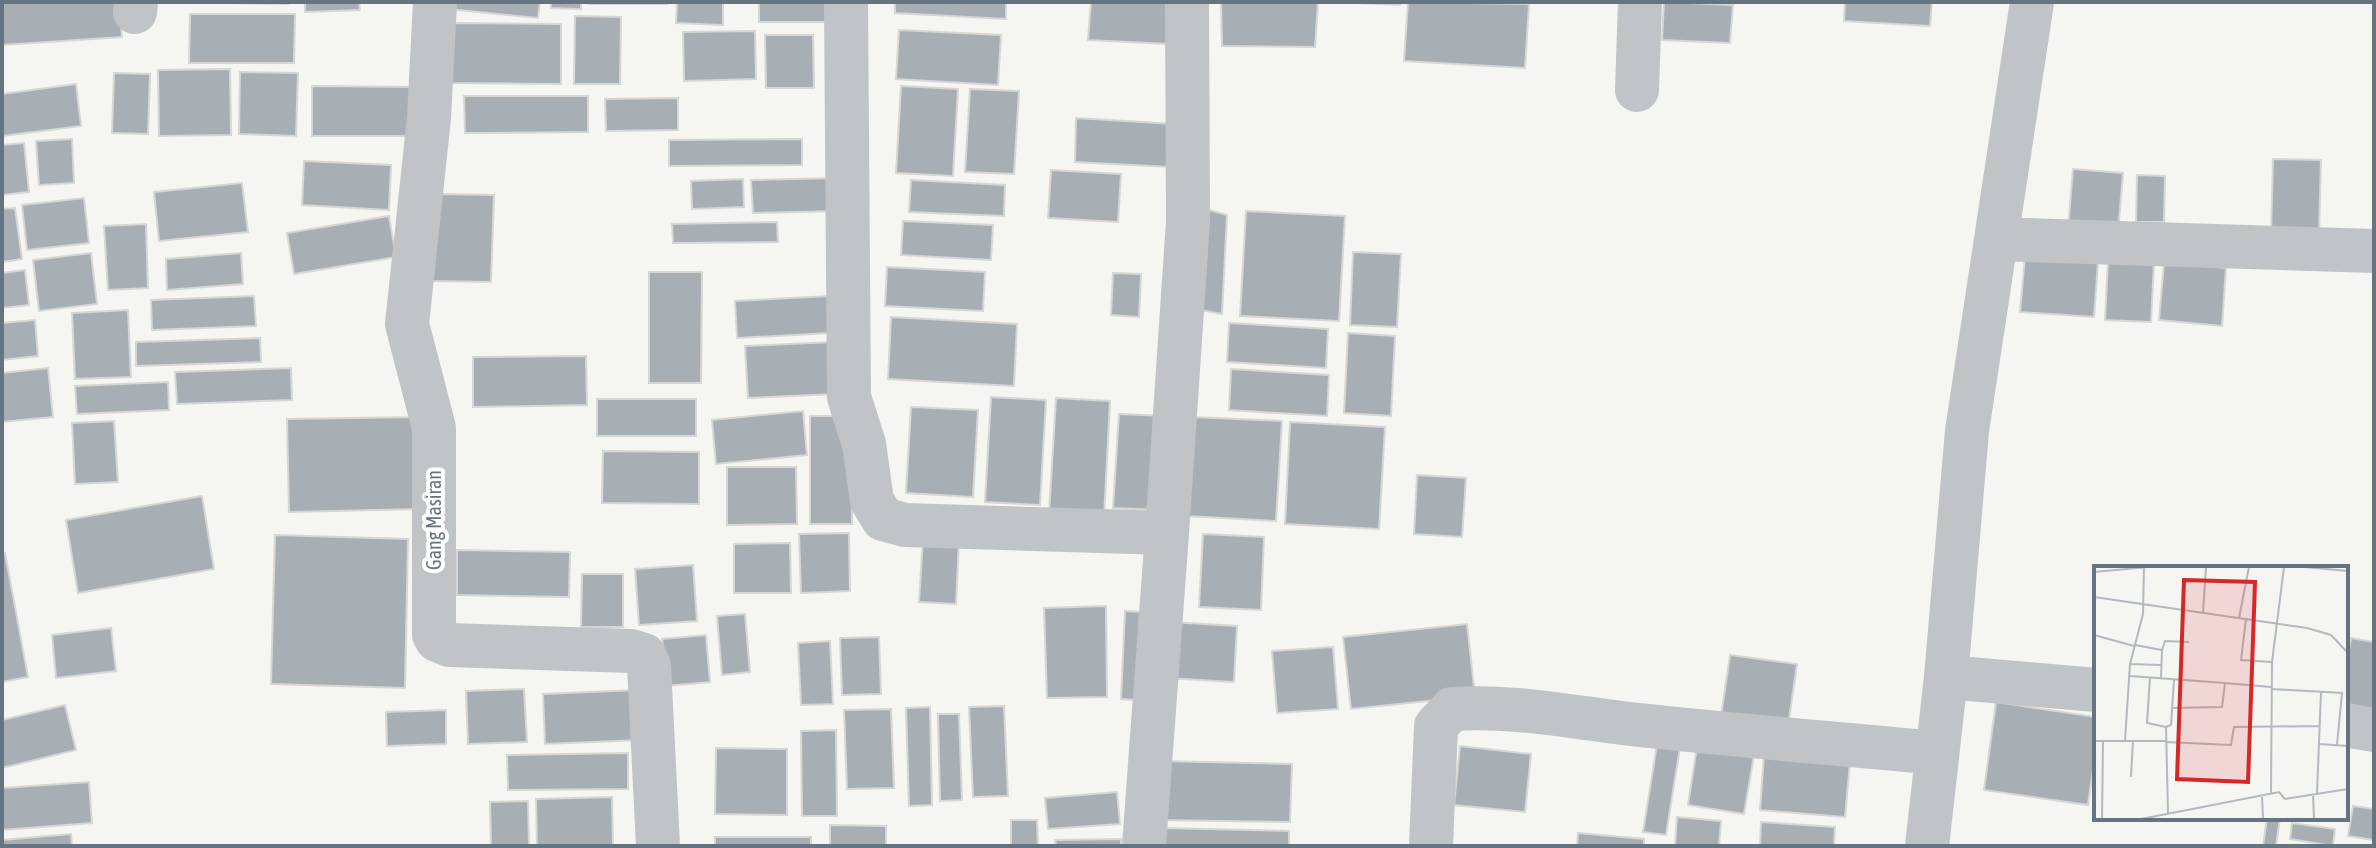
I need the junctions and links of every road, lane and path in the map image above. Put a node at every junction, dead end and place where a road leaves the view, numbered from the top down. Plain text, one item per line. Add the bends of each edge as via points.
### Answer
1 (435, 2) edge
2 (846, 2) edge
3 (1187, 2) edge
4 (1640, 2) edge
5 (2032, 2) edge
6 (1637, 90) dead end
7 (1996, 239) junction
8 (2374, 251) edge
9 (1167, 533) junction
10 (1946, 677) junction
11 (2094, 690) edge
12 (2348, 725) edge
13 (2374, 730) edge
14 (1937, 753) junction
15 (658, 846) edge
16 (1144, 846) edge
17 (1431, 846) edge
18 (1927, 846) edge

1 - 15 street, Gang Masiran via 429,118 407,324 434,428 434,635 449,645 644,655 649,666
2 - 9 street via 849,397 877,512 905,525
3 - 9 street via 1188,221
4 - 6 street
5 - 7 street
7 - 8 street
7 - 10 street via 1967,431
9 - 16 street
10 - 11 street
10 - 14 street
12 - 13 street
14 - 17 street via 1535,710 1452,709 1436,726
14 - 18 street

